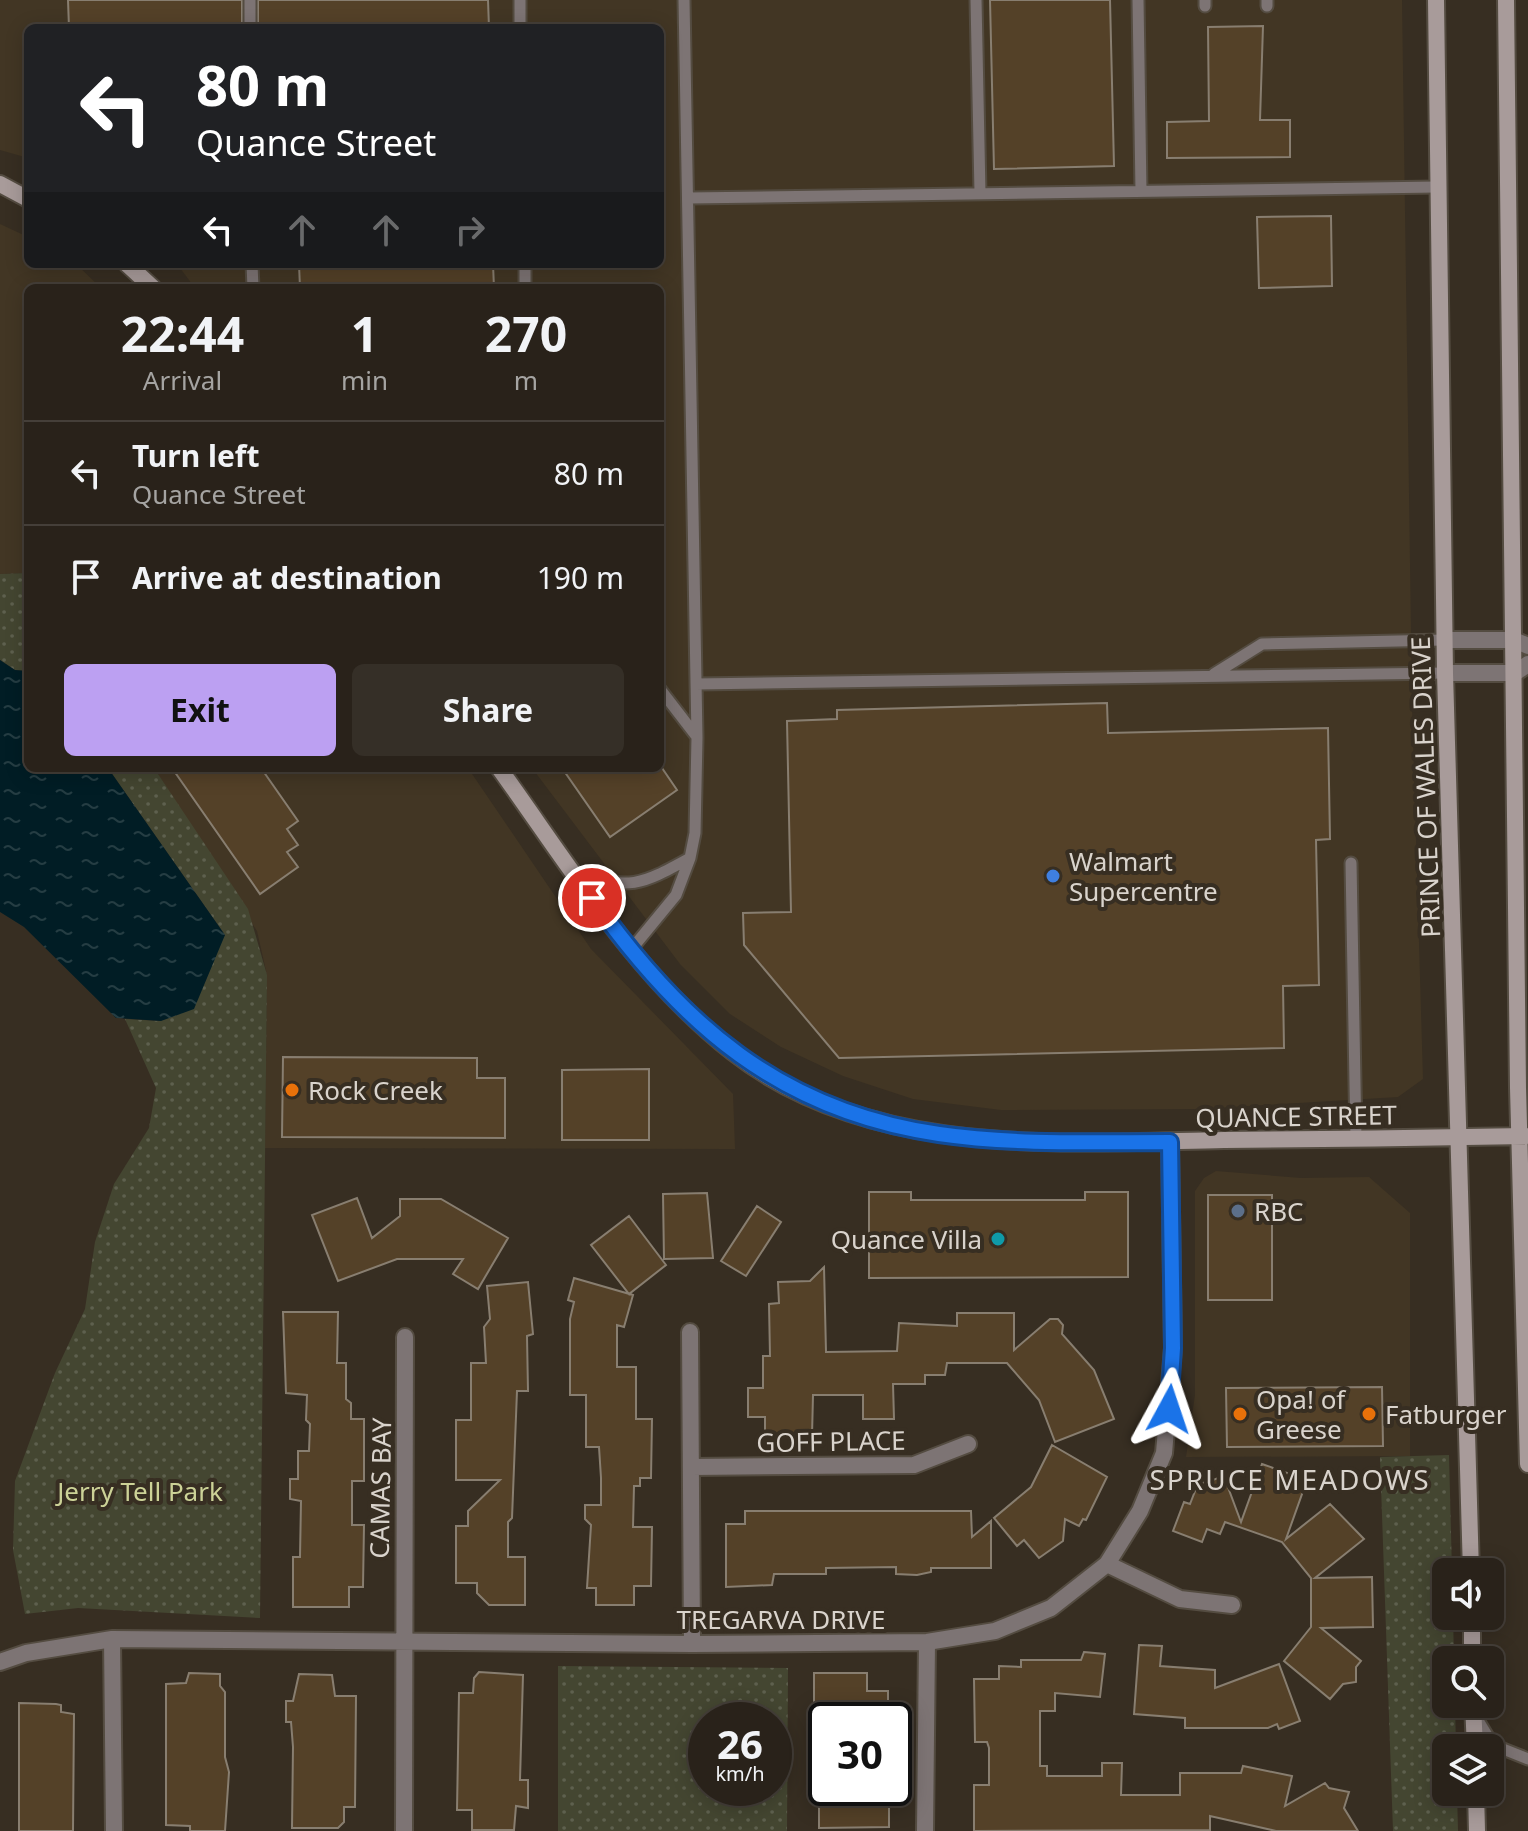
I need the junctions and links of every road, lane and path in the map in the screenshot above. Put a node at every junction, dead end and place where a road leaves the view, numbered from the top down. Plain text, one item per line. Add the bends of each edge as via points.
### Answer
1 (250, 0) edge
2 (520, 0) edge
3 (684, 0) edge
4 (976, 0) edge
5 (1138, 0) edge
6 (1436, 0) edge
7 (1506, 0) edge
8 (250, 24) edge
9 (520, 24) edge
10 (0, 184) edge
11 (1436, 187) junction
12 (1141, 191) junction
13 (980, 193) junction
14 (24, 197) edge
15 (689, 198) junction
16 (131, 268) edge
17 (149, 284) edge
18 (1444, 640) junction
19 (1521, 643) edge
20 (1522, 668) edge
21 (1445, 673) junction
22 (1214, 674) junction
23 (696, 684) junction
24 (664, 694) edge
25 (697, 738) junction
26 (502, 772) edge
27 (690, 858) junction
28 (1351, 863) dead end
29 (574, 873) junction
30 (630, 951) junction
31 (1523, 1136) edge
32 (1461, 1137) junction
33 (1356, 1139) junction
34 (1170, 1142) junction
35 (690, 1332) dead end
36 (405, 1337) dead end
37 (968, 1444) dead end
38 (1528, 1464) edge
39 (692, 1467) junction
40 (1471, 1558) edge
41 (1107, 1564) junction
42 (1232, 1605) dead end
43 (112, 1639) junction
44 (403, 1639) junction
45 (927, 1642) junction
46 (692, 1644) junction
47 (0, 1662) edge
48 (1479, 1718) edge
49 (1528, 1759) edge
50 (1476, 1806) edge
51 (114, 1831) edge
52 (404, 1831) edge
53 (925, 1831) edge
54 (1477, 1831) edge

1 - 8 lane
2 - 9 lane
3 - 15 lane
4 - 13 lane
5 - 12 lane
6 - 11 main road, PRINCE OF WALES DRIVE
7 - 19 main road
10 - 14 main road
11 - 12 lane
11 - 18 main road, PRINCE OF WALES DRIVE
12 - 13 lane
13 - 15 lane
15 - 23 lane
16 - 17 main road
18 - 19 street
18 - 21 main road, PRINCE OF WALES DRIVE
18 - 22 lane via 1262,644
19 - 20 main road
20 - 21 street
20 - 31 main road
21 - 22 lane
21 - 32 main road, PRINCE OF WALES DRIVE
22 - 23 lane
23 - 25 lane
24 - 25 lane
25 - 27 lane
26 - 29 main road, QUANCE STREET
27 - 29 lane via 646,883 612,884
27 - 30 lane via 676,895
28 - 33 lane
29 - 30 main road, QUANCE STREET
30 - 34 main road, QUANCE STREET via 660,987 736,1055 833,1106 938,1134
31 - 32 main road, QUANCE STREET
31 - 38 main road
32 - 33 main road, QUANCE STREET
32 - 40 main road, PRINCE OF WALES DRIVE
33 - 34 main road, QUANCE STREET
34 - 41 street, TREGARVA DRIVE via 1173,1348 1164,1453 1140,1511
35 - 39 street
36 - 44 street, CAMAS BAY
37 - 39 street, GOFF PLACE via 914,1465
39 - 46 street
41 - 42 street via 1180,1599
41 - 45 street, TREGARVA DRIVE via 1051,1608 995,1631
43 - 44 street, TREGARVA DRIVE
43 - 47 street, TREGARVA DRIVE
43 - 51 street
44 - 46 street, TREGARVA DRIVE
44 - 52 street, CAMAS BAY
45 - 46 street, TREGARVA DRIVE
45 - 53 street
48 - 49 lane via 1493,1745
50 - 54 main road

